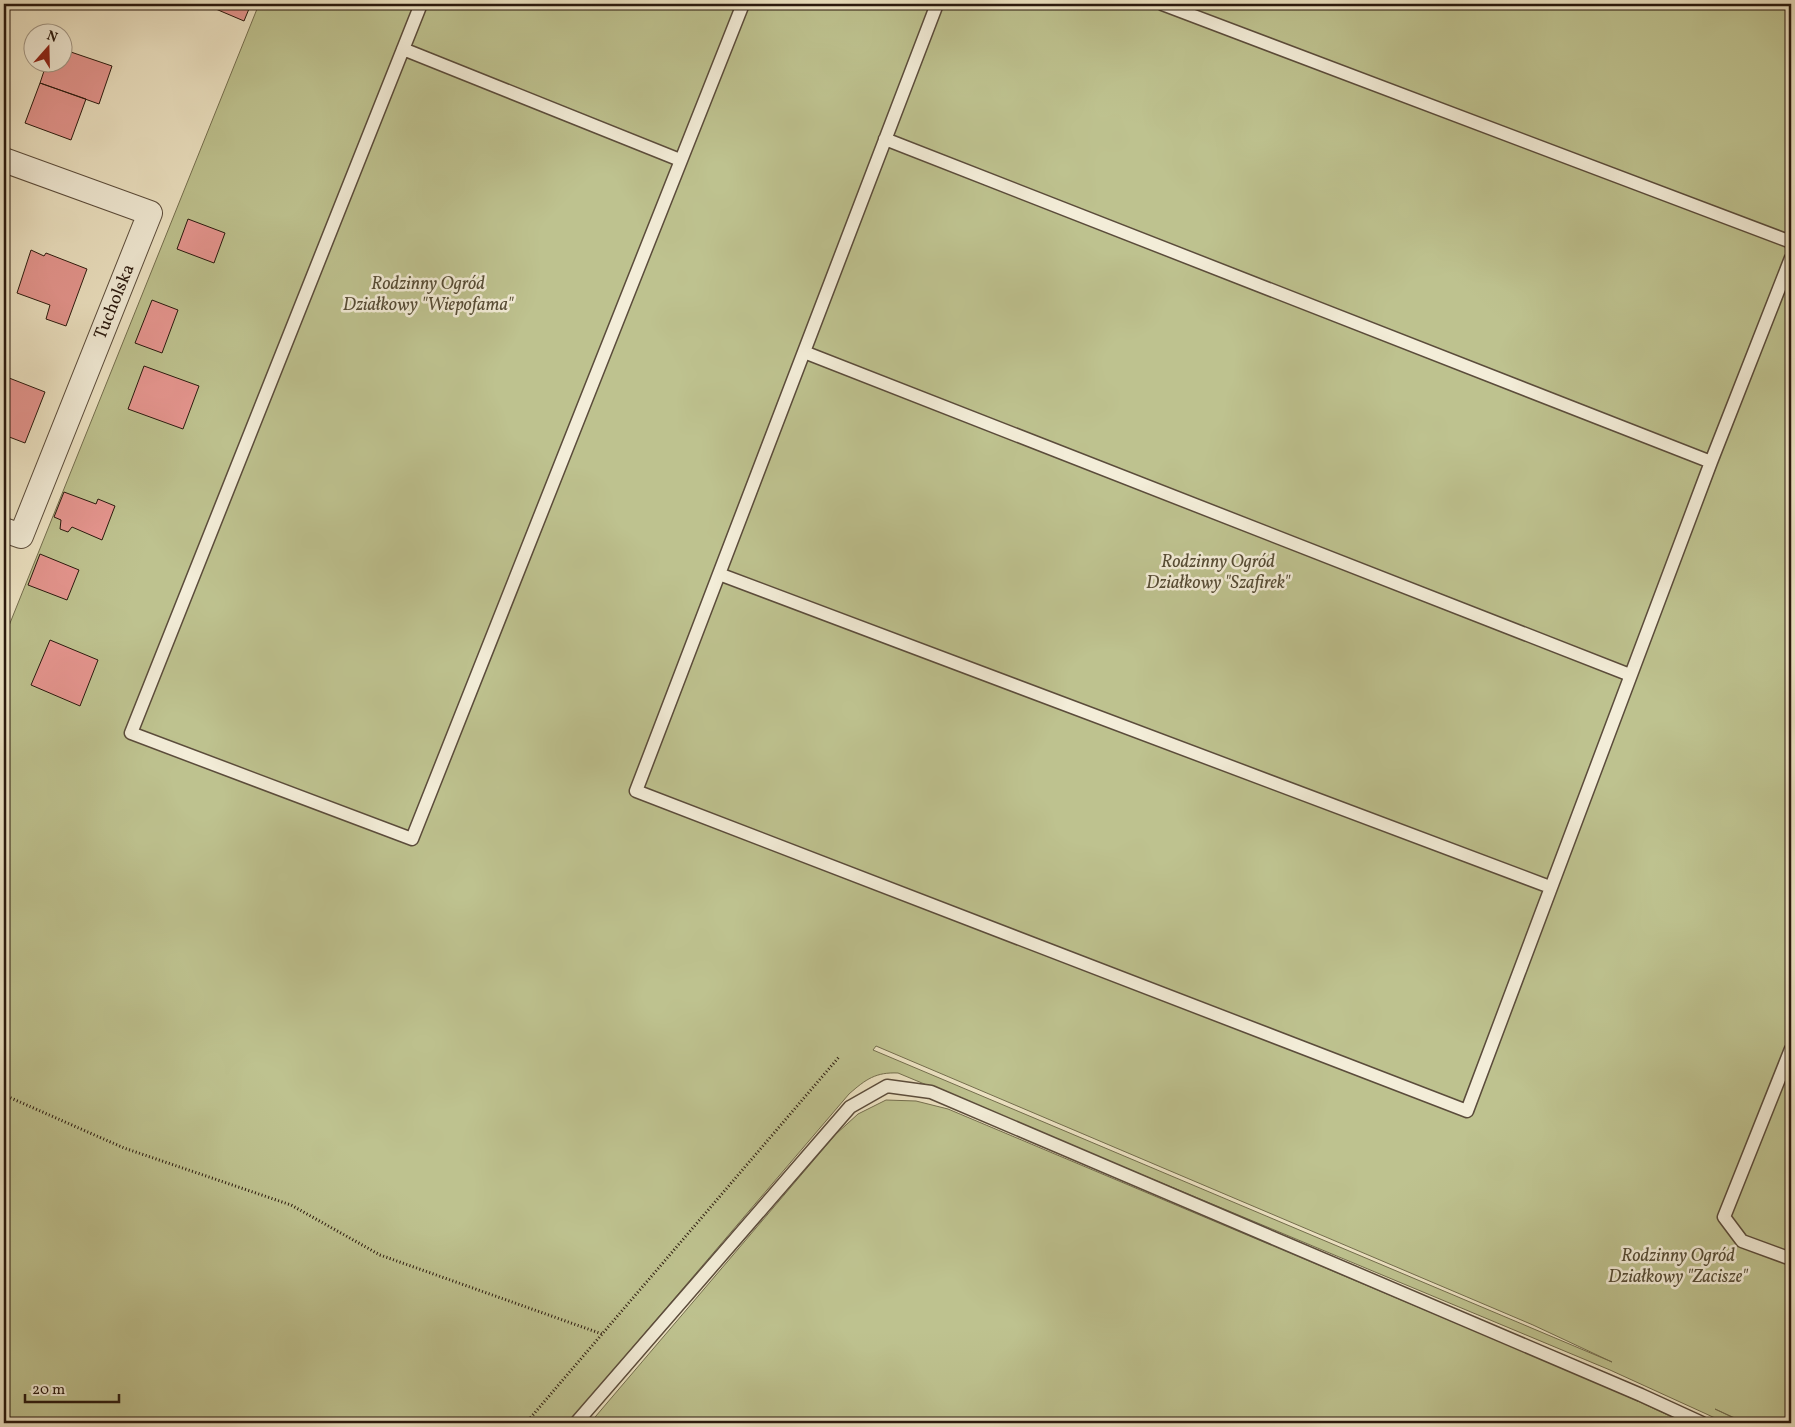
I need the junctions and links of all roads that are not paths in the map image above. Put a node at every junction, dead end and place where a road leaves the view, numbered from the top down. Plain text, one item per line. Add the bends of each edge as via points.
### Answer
1 (421, 4) edge
2 (743, 4) edge
3 (937, 4) edge
4 (1162, 4) edge
5 (403, 49) junction
6 (885, 139) junction
7 (4, 160) edge
8 (680, 160) junction
9 (1791, 242) edge
10 (1791, 258) edge
11 (804, 352) junction
12 (1710, 462) junction
13 (13, 533) edge
14 (719, 574) junction
15 (1630, 675) junction
16 (1550, 887) junction
17 (1791, 1049) edge
18 (1791, 1259) edge
19 (576, 1423) edge
20 (1702, 1423) edge

1 - 5 lane
2 - 8 lane
3 - 6 lane
4 - 9 lane
5 - 8 lane
5 - 8 lane via 131,733 412,839
6 - 11 lane
6 - 12 lane
7 - 13 street, Tucholska via 150,213
10 - 12 lane
11 - 14 lane
11 - 15 lane
12 - 15 lane
14 - 16 lane
14 - 16 lane via 636,790 1467,1111
15 - 16 lane
17 - 18 lane via 1724,1217 1742,1241
19 - 20 lane via 850,1107 887,1086 930,1092

